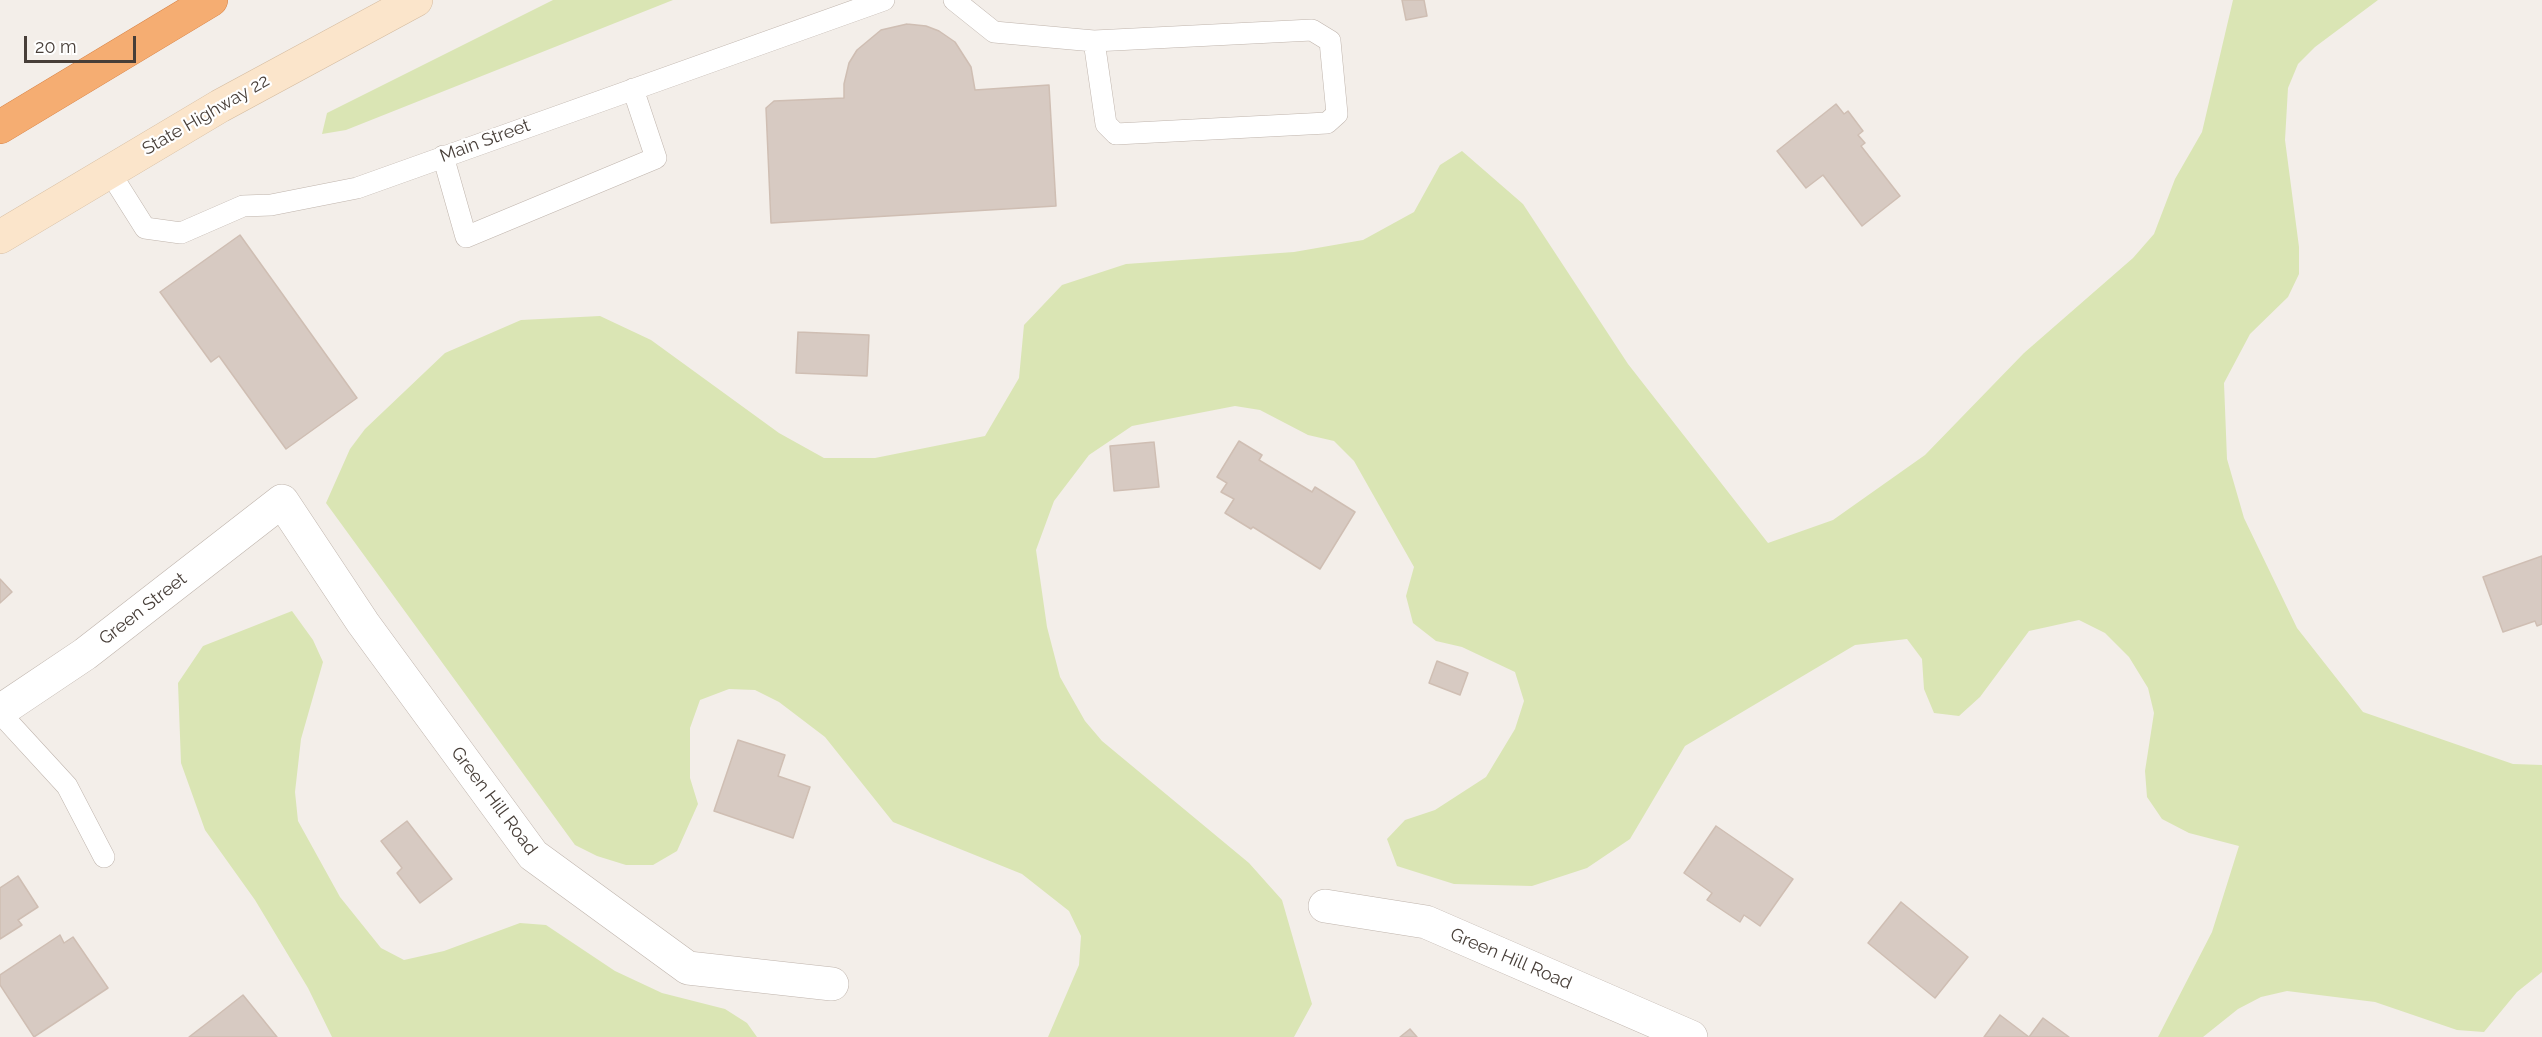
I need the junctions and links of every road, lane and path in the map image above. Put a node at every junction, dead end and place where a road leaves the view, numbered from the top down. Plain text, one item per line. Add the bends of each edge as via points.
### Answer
1 (211, 0) edge
2 (416, 0) edge
3 (884, 0) edge
4 (954, 0) edge
5 (1094, 41) junction
6 (633, 89) junction
7 (0, 127) edge
8 (443, 156) junction
9 (109, 171) junction
10 (0, 237) edge
11 (282, 501) joint
12 (0, 712) edge
13 (104, 857) dead end
14 (1325, 906) dead end
15 (832, 984) dead end
16 (1691, 1037) edge

1 - 7 highway
2 - 9 main road, State Highway 22
3 - 6 lane, Main Street
4 - 5 lane via 994,32
5 - 5 lane via 1312,30 1330,41 1337,114 1327,123 1116,134 1106,124
6 - 8 lane, Main Street
6 - 8 lane via 656,158 466,237
8 - 9 lane, Main Street via 357,188 271,206 243,206 181,233 145,228
9 - 10 main road, State Highway 22
11 - 12 street, Green Street via 85,654
11 - 15 street, Green Hill Road via 363,623 533,855 688,968
12 - 13 lane via 68,786
14 - 16 street, Green Hill Road via 1426,922

